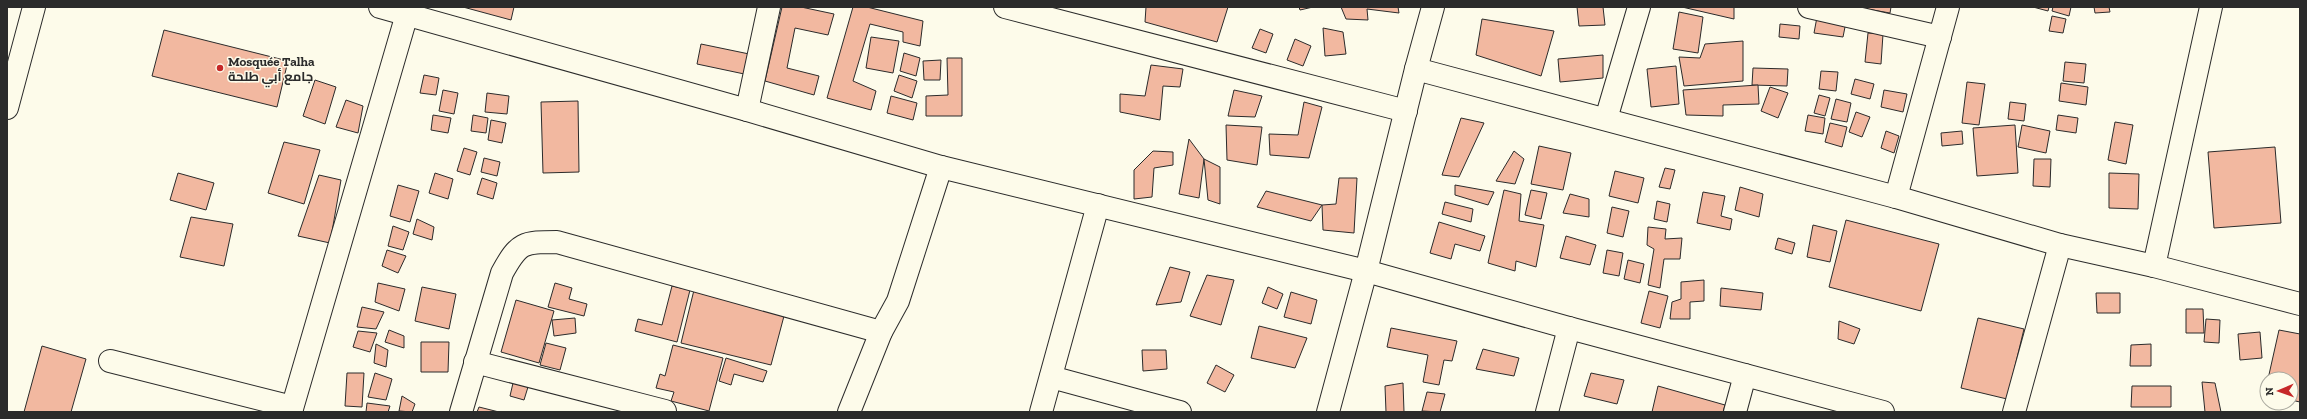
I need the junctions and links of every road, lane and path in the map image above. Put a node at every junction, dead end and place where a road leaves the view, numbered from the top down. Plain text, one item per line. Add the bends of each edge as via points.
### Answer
1 (34, 7) edge
2 (380, 7) edge
3 (769, 7) edge
4 (1005, 7) edge
5 (1433, 7) edge
6 (1639, 7) edge
7 (1809, 7) edge
8 (1948, 7) edge
9 (2211, 7) edge
10 (407, 14) junction
11 (1940, 37) junction
12 (1416, 69) junction
13 (7, 108) edge
14 (747, 110) junction
15 (1406, 110) junction
16 (1606, 119) junction
17 (941, 167) junction
18 (1896, 196) junction
19 (1098, 205) junction
20 (2060, 245) junction
21 (2154, 266) junction
22 (1366, 271) junction
23 (2300, 304) edge
24 (1569, 328) junction
25 (881, 332) junction
26 (110, 361) dead end
27 (475, 362) junction
28 (1745, 375) junction
29 (1051, 377) junction
30 (291, 410) edge
31 (665, 411) dead end
32 (461, 412) edge
33 (848, 412) edge
34 (1041, 412) edge
35 (1180, 412) edge
36 (1328, 412) edge
37 (1547, 412) edge
38 (1735, 412) edge
39 (1883, 412) edge
40 (2014, 412) edge

1 - 13 main road
2 - 10 main road
3 - 14 main road
4 - 15 main road
5 - 12 main road
6 - 16 main road
7 - 11 main road
8 - 11 main road
9 - 21 main road
10 - 14 main road
10 - 30 main road
11 - 18 main road
12 - 15 main road
12 - 16 main road
14 - 17 main road
15 - 22 main road
16 - 18 main road
17 - 19 main road
17 - 25 main road via 898,301
18 - 20 main road
19 - 22 main road
19 - 29 main road
20 - 21 main road
20 - 40 main road
21 - 23 main road
22 - 24 main road
22 - 36 main road
24 - 28 main road
24 - 37 main road
25 - 27 main road via 557,242 530,242 514,252 502,272
25 - 33 main road
26 - 30 main road
27 - 31 main road
27 - 32 main road
28 - 38 main road
28 - 39 main road
29 - 34 main road
29 - 35 main road

